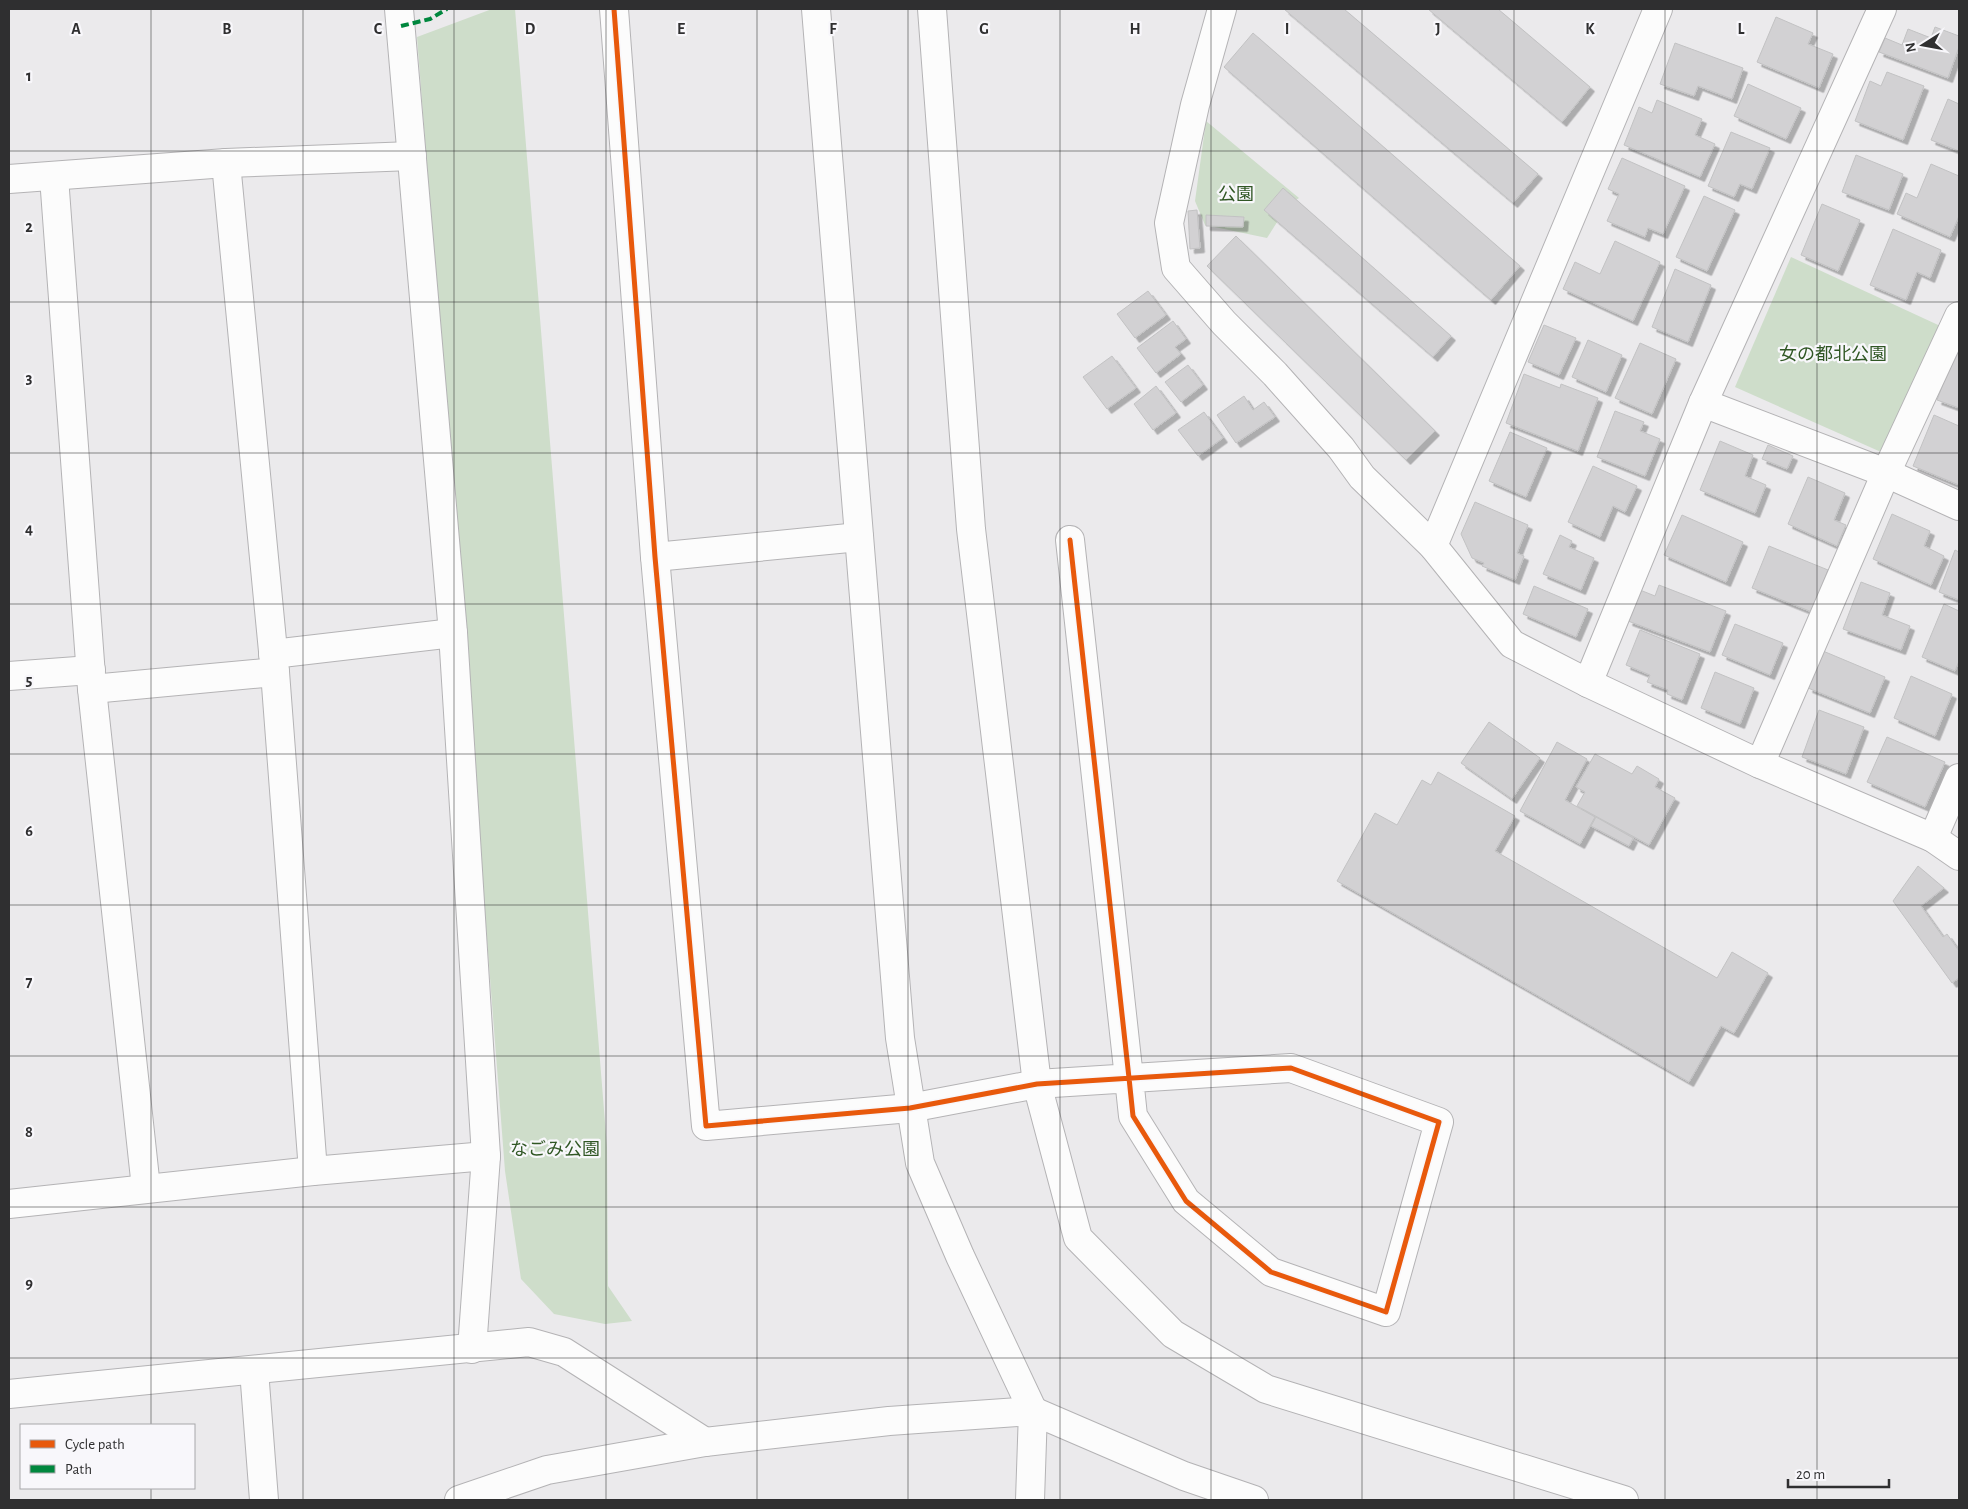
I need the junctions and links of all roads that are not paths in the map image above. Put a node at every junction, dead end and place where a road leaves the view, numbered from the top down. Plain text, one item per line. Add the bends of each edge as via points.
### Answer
1 (399, 9) edge
2 (614, 9) edge
3 (816, 9) edge
4 (932, 9) edge
5 (1222, 9) edge
6 (1658, 9) edge
7 (1882, 9) edge
8 (412, 156) junction
9 (226, 163) junction
10 (54, 177) junction
11 (9, 179) edge
12 (1959, 316) edge
13 (1702, 403) junction
14 (1886, 473) junction
15 (1959, 506) edge
16 (859, 537) junction
17 (1070, 540) dead end
18 (1432, 546) junction
19 (655, 557) junction
20 (453, 632) junction
21 (274, 663) junction
22 (9, 676) edge
23 (91, 679) junction
24 (1588, 683) junction
25 (1760, 764) junction
26 (1959, 778) edge
27 (1933, 838) junction
28 (1959, 856) edge
29 (1129, 1078) junction
30 (1037, 1084) junction
31 (910, 1108) junction
32 (486, 1156) junction
33 (313, 1171) junction
34 (146, 1188) junction
35 (9, 1204) edge
36 (472, 1349) junction
37 (254, 1370) junction
38 (9, 1394) edge
39 (1033, 1411) junction
40 (705, 1442) junction
41 (264, 1500) edge
42 (459, 1500) edge
43 (1030, 1500) edge
44 (1254, 1500) edge
45 (1624, 1500) edge

1 - 8 street
2 - 19 street
3 - 16 street
4 - 30 street via 971,529
5 - 18 street via 1195,105 1169,223 1176,268 1341,448 1362,477
6 - 18 street
7 - 13 street
8 - 9 street
8 - 20 street
9 - 10 street
9 - 21 street
10 - 11 street
10 - 23 street
12 - 14 street
13 - 14 street
13 - 24 street
14 - 15 street
14 - 25 street
16 - 19 street
16 - 31 street via 900,1038
17 - 29 street
18 - 24 street via 1512,644
19 - 31 street via 706,1126
20 - 21 street
20 - 32 street
21 - 23 street
21 - 33 street
22 - 23 street
23 - 34 street
24 - 25 street
25 - 27 street
26 - 27 street
27 - 28 street
29 - 29 street via 1291,1068 1439,1122 1386,1312 1271,1272 1186,1202 1133,1116
29 - 30 street
30 - 31 street
30 - 45 street via 1078,1238 1173,1334 1266,1388
31 - 39 street via 920,1163
32 - 33 street
32 - 36 street
33 - 34 street
34 - 35 street
36 - 37 street
36 - 40 street via 529,1342 564,1352
37 - 38 street
37 - 41 street
39 - 40 street via 890,1421
39 - 43 street
39 - 44 street via 1184,1476
40 - 42 street via 547,1470

